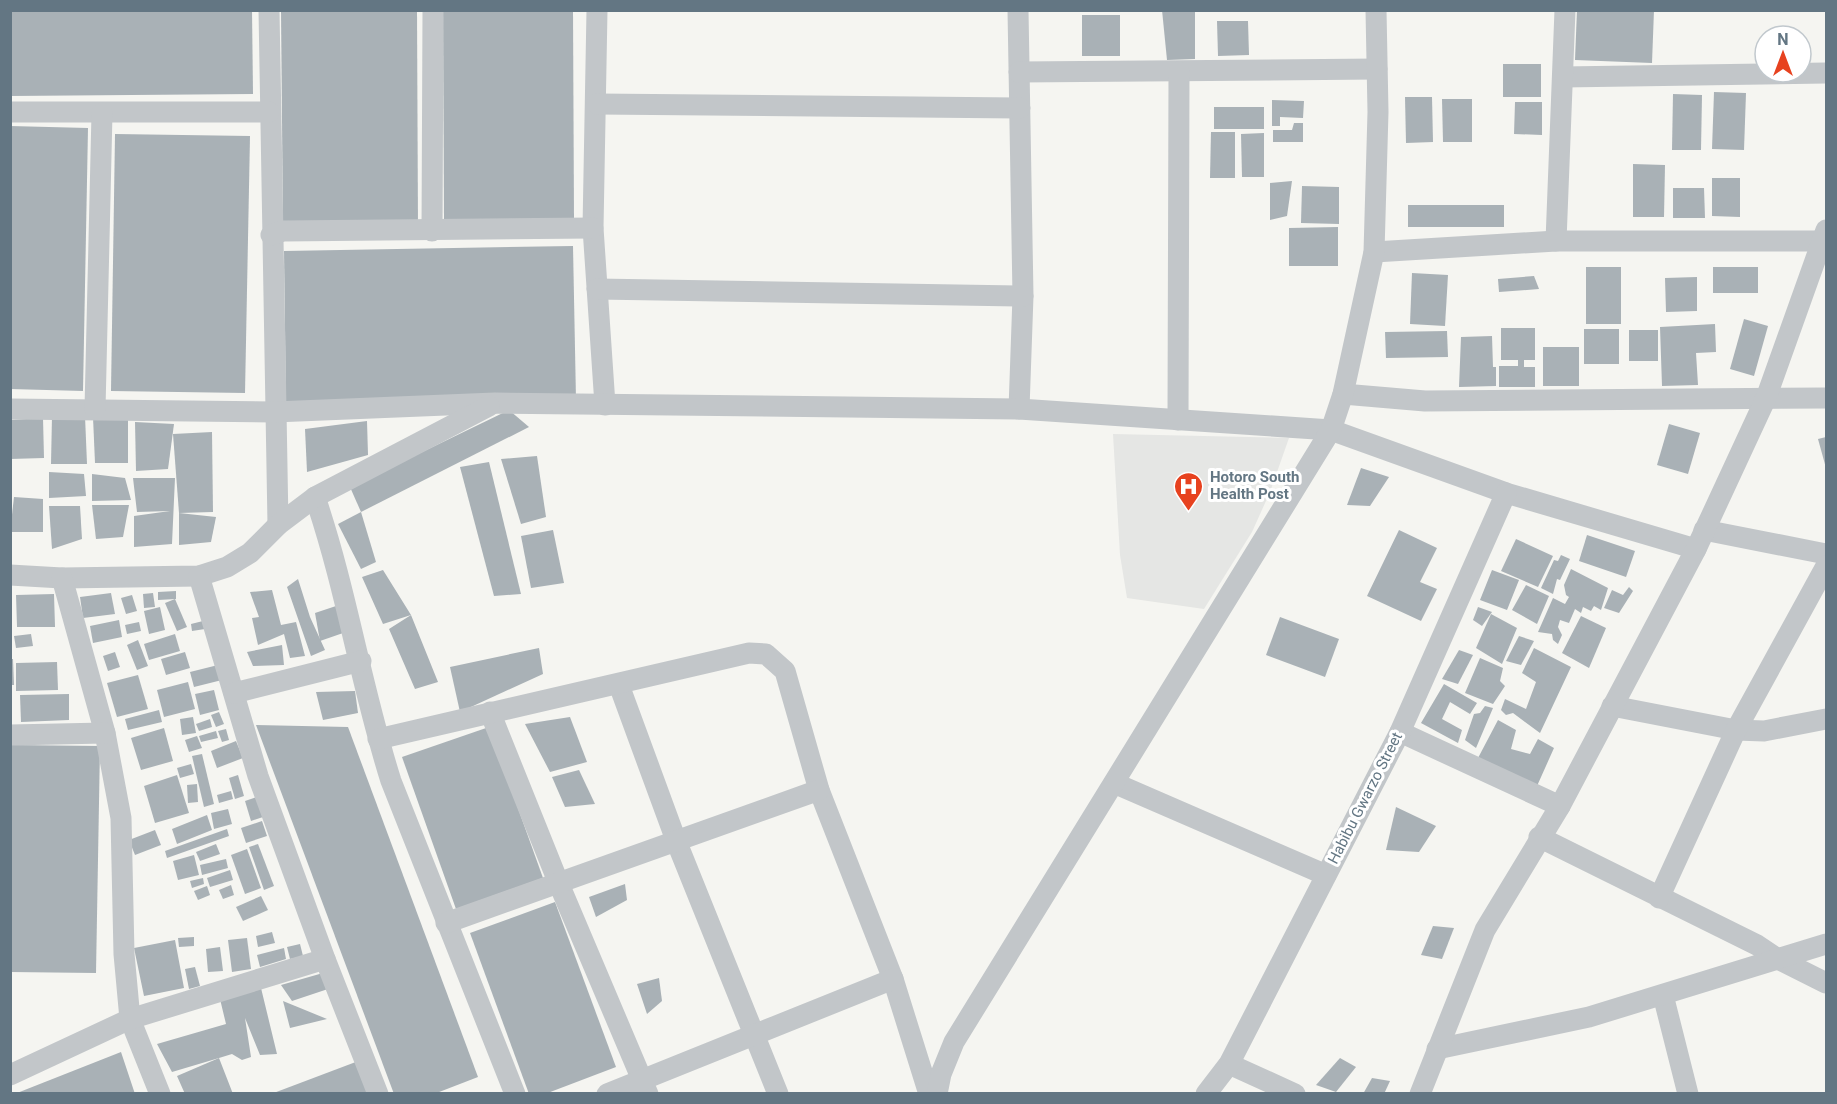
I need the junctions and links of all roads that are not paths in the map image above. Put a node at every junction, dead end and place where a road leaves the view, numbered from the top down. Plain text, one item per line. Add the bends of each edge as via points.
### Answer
1 (269, 10) edge
2 (433, 10) edge
3 (597, 10) edge
4 (1018, 10) edge
5 (1376, 10) edge
6 (1565, 10) edge
7 (1377, 69) junction
8 (1019, 72) junction
9 (1179, 72) junction
10 (1827, 73) edge
11 (1563, 77) junction
12 (597, 104) junction
13 (1020, 108) junction
14 (10, 112) edge
15 (102, 112) junction
16 (269, 112) junction
17 (593, 228) junction
18 (432, 231) junction
19 (271, 235) junction
20 (1824, 235) edge
21 (1556, 241) junction
22 (1374, 252) junction
23 (597, 289) junction
24 (1023, 296) junction
25 (1343, 394) junction
26 (1766, 398) junction
27 (1827, 398) edge
28 (495, 403) junction
29 (605, 405) junction
30 (10, 409) edge
31 (1018, 409) junction
32 (95, 410) junction
33 (274, 412) junction
34 (1178, 420) junction
35 (1331, 430) junction
36 (1506, 493) junction
37 (315, 496) junction
38 (278, 525) junction
39 (1700, 539) junction
40 (1827, 554) edge
41 (1827, 566) edge
42 (10, 574) edge
43 (199, 576) junction
44 (62, 578) junction
45 (361, 661) junction
46 (619, 685) junction
47 (234, 693) junction
48 (1612, 706) junction
49 (490, 712) junction
50 (1827, 719) edge
51 (1736, 730) junction
52 (1400, 732) junction
53 (105, 733) junction
54 (10, 735) edge
55 (378, 739) junction
56 (1113, 783) junction
57 (819, 790) junction
58 (1560, 806) junction
59 (1539, 837) junction
60 (677, 843) junction
61 (1326, 874) junction
62 (559, 884) junction
63 (1659, 898) junction
64 (446, 923) junction
65 (1827, 944) edge
66 (325, 959) junction
67 (1778, 960) junction
68 (893, 979) junction
69 (1825, 988) edge
70 (1663, 995) junction
71 (130, 1019) junction
72 (754, 1033) junction
73 (1437, 1049) junction
74 (1229, 1064) junction
75 (10, 1075) edge
76 (645, 1086) edge
77 (160, 1094) edge
78 (378, 1094) edge
79 (515, 1094) edge
80 (607, 1094) edge
81 (778, 1094) edge
82 (929, 1094) edge
83 (937, 1094) edge
84 (1206, 1094) edge
85 (1296, 1094) edge
86 (1420, 1094) edge
87 (1688, 1094) edge

1 - 16 street
2 - 18 street
3 - 12 street
4 - 8 street
5 - 7 street
6 - 11 street
7 - 9 street
7 - 22 street
8 - 9 street
8 - 13 street
9 - 34 street
10 - 11 street
11 - 21 street
12 - 13 street
12 - 17 street
13 - 24 street
14 - 15 street
15 - 16 street
15 - 32 street
16 - 19 street
17 - 18 street
17 - 23 street
18 - 19 street via 283,231
19 - 33 street
20 - 21 street
20 - 26 street
21 - 22 street
22 - 25 street
23 - 24 street
23 - 29 street
24 - 31 street
25 - 26 street via 1437,401
25 - 35 street
26 - 27 street
26 - 39 street
28 - 29 street
28 - 33 street
28 - 37 street
29 - 31 street
30 - 32 street
31 - 34 street
32 - 33 street
33 - 38 street
34 - 35 street
35 - 36 street
35 - 56 street
36 - 39 street
36 - 52 street, Habibu Gwarzo Street
37 - 38 street
37 - 45 street via 335,556
38 - 43 street via 250,553 227,567
39 - 40 street
39 - 48 street
41 - 51 street
42 - 44 street
43 - 44 street
43 - 47 street
44 - 53 street
45 - 47 street
45 - 55 street
46 - 49 street
46 - 57 street via 749,653 766,654 785,671
46 - 60 street
47 - 66 street via 258,776
48 - 51 street
48 - 58 street
49 - 55 street
49 - 62 street
50 - 51 street via 1764,731
51 - 63 street
52 - 58 street
52 - 61 street, Habibu Gwarzo Street
53 - 54 street
53 - 71 street via 124,846 124,954
55 - 64 street
56 - 61 street
56 - 83 street via 954,1042 940,1074
57 - 60 street
57 - 68 street
58 - 59 street
59 - 63 street
59 - 73 street via 1485,930
60 - 62 street
60 - 72 street
61 - 74 street, Habibu Gwarzo Street
62 - 64 street
62 - 76 street
63 - 67 street via 1757,945
64 - 79 street
65 - 67 street
66 - 71 street
66 - 78 street
67 - 69 street
67 - 70 street
68 - 72 street
68 - 82 street
70 - 73 street via 1589,1017
70 - 87 street
71 - 75 street
71 - 77 street
72 - 76 street
72 - 81 street
73 - 86 street
74 - 84 street, Habibu Gwarzo Street
74 - 85 street
76 - 80 street

